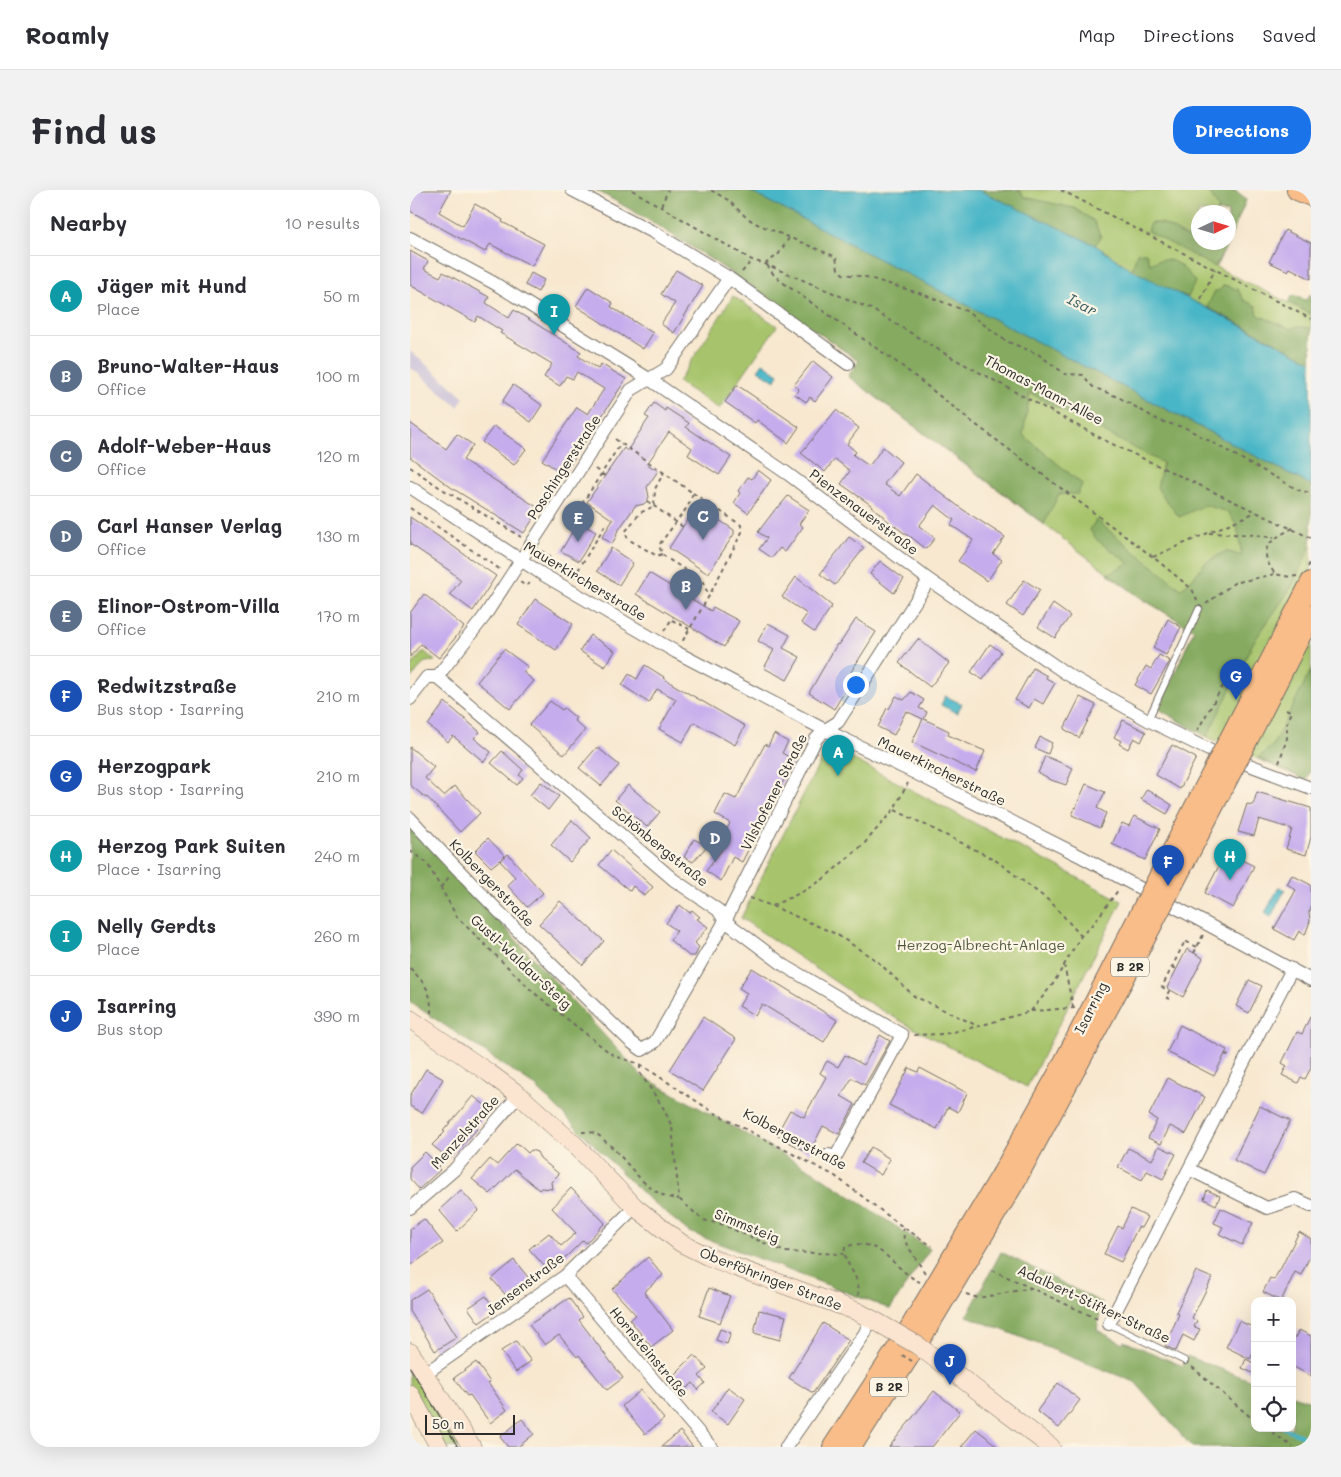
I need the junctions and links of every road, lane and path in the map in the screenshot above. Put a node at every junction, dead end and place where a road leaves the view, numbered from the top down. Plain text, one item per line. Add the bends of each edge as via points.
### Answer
1 (572, 190) edge
2 (632, 190) edge
3 (668, 190) edge
4 (711, 190) edge
5 (1061, 190) edge
6 (1296, 190) edge
7 (1311, 196) edge
8 (660, 206) junction
9 (789, 237) junction
10 (410, 238) edge
11 (752, 260) junction
12 (765, 264) junction
13 (1215, 269) junction
14 (731, 280) junction
15 (1201, 299) dead end
16 (1311, 319) edge
17 (848, 364) dead end
18 (649, 379) junction
19 (605, 432) junction
20 (621, 443) junction
21 (410, 467) edge
22 (598, 471) dead end
23 (664, 472) junction
24 (601, 474) junction
25 (605, 476) dead end
26 (410, 487) edge
27 (694, 493) junction
28 (1311, 493) edge
29 (647, 501) dead end
30 (582, 504) dead end
31 (654, 506) junction
32 (410, 508) edge
33 (1256, 512) junction
34 (607, 522) dead end
35 (678, 522) junction
36 (683, 527) dead end
37 (1293, 528) junction
38 (1207, 533) junction
39 (1274, 538) junction
40 (1311, 538) edge
41 (532, 544) junction
42 (662, 554) junction
43 (1153, 557) junction
44 (521, 560) junction
45 (1311, 560) edge
46 (545, 565) dead end
47 (578, 570) dead end
48 (1275, 574) junction
49 (1307, 574) edge
50 (511, 577) junction
51 (534, 580) dead end
52 (929, 580) junction
53 (709, 596) junction
54 (1199, 609) junction
55 (1311, 616) edge
56 (669, 625) dead end
57 (689, 629) junction
58 (686, 635) dead end
59 (437, 677) junction
60 (1246, 679) dead end
61 (410, 699) edge
62 (1284, 708) dead end
63 (1148, 720) junction
64 (825, 730) junction
65 (1188, 740) junction
66 (1235, 746) junction
67 (913, 772) junction
68 (1278, 777) junction
69 (1311, 788) edge
70 (894, 809) junction
71 (410, 818) edge
72 (410, 851) edge
73 (1125, 881) junction
74 (738, 893) junction
75 (772, 906) junction
76 (725, 921) junction
77 (1080, 936) junction
78 (1194, 953) dead end
79 (1064, 965) junction
80 (1172, 967) junction
81 (410, 968) edge
82 (1177, 969) dead end
83 (1292, 969) junction
84 (1311, 980) edge
85 (1170, 999) dead end
86 (1031, 1011) junction
87 (410, 1020) edge
88 (431, 1021) dead end
89 (979, 1026) junction
90 (902, 1035) junction
91 (642, 1050) junction
92 (640, 1064) junction
93 (519, 1095) junction
94 (578, 1132) dead end
95 (829, 1154) dead end
96 (1189, 1170) junction
97 (1008, 1179) junction
98 (679, 1199) junction
99 (1311, 1206) edge
100 (635, 1207) junction
101 (410, 1208) edge
102 (904, 1227) junction
103 (932, 1246) dead end
104 (844, 1254) junction
105 (992, 1270) dead end
106 (926, 1273) dead end
107 (565, 1276) junction
108 (921, 1282) dead end
109 (1032, 1288) junction
110 (965, 1294) dead end
111 (857, 1298) dead end
112 (874, 1320) junction
113 (1109, 1324) junction
114 (927, 1328) junction
115 (903, 1346) junction
116 (410, 1352) edge
117 (1185, 1361) joint
118 (917, 1364) dead end
119 (423, 1374) junction
120 (410, 1394) edge
121 (1251, 1418) edge
122 (1272, 1432) edge
123 (439, 1447) edge
124 (472, 1447) edge
125 (710, 1447) edge
126 (786, 1447) edge
127 (817, 1447) edge
128 (833, 1447) edge
129 (851, 1447) edge
130 (867, 1447) edge
131 (1051, 1447) edge
132 (1293, 1447) edge

1 - 14 street via 655,233
2 - 8 path, Thomas-Mann-Allee
3 - 8 path
4 - 9 path via 755,223
5 - 13 path
6 - 7 highway
8 - 11 path, Thomas-Mann-Allee
9 - 12 path via 778,254
9 - 28 path via 836,257 838,269 843,274 904,288 966,311 1006,341 1038,354 1065,374 1083,375 1093,387 1160,420 1186,428 1298,490
10 - 18 street, Pienzenauerstraße via 494,283
11 - 12 path, Thomas-Mann-Allee
11 - 14 path
12 - 33 path, Thomas-Mann-Allee via 870,309 1106,441
12 - 43 path via 786,285 902,366 970,421
13 - 15 path
13 - 16 path
14 - 17 street
14 - 18 street, Poschingerstraße via 666,368
18 - 19 street, Poschingerstraße via 631,390
18 - 52 street, Pienzenauerstraße via 788,474
19 - 20 path
19 - 41 street, Poschingerstraße
20 - 23 path
20 - 24 path
21 - 41 path
22 - 24 path
23 - 27 path
23 - 31 path via 655,489
24 - 25 path
24 - 30 path
26 - 44 street, Mauerkircherstraße
27 - 35 path
27 - 53 path via 741,524 742,532
29 - 31 path
31 - 35 path
31 - 42 path via 640,513 626,532 628,539 657,556
32 - 50 path
33 - 37 path, Thomas-Mann-Allee
33 - 38 path
34 - 47 path
35 - 36 path
35 - 42 path via 660,545
37 - 39 path
37 - 40 path, Thomas-Mann-Allee
38 - 39 path
38 - 43 path
39 - 48 path via 1267,545 1265,556
41 - 44 street, Poschingerstraße
41 - 46 path via 550,556
42 - 53 path via 702,580
43 - 54 path via 1192,589
44 - 50 street, Poschingerstraße
44 - 64 street, Mauerkircherstraße via 670,649
45 - 49 path
48 - 49 path via 1290,577
48 - 54 path via 1234,583
49 - 66 highway, Isarring / B 2R
50 - 51 path via 526,586
50 - 59 street, Poschingerstraße
52 - 63 street, Pienzenauerstraße via 1067,674
52 - 64 street, Vilshofener Straße via 838,722
53 - 57 path
54 - 63 lane
55 - 66 highway, Isarring / B 2R
56 - 57 path via 673,618
57 - 58 path
59 - 61 street, Poschingerstraße via 428,678
59 - 76 street, Schönbergstraße via 674,880 718,910
60 - 65 path via 1237,671 1225,682 1197,732 1193,730
62 - 68 path via 1292,712 1277,769 1281,771
63 - 65 street, Pienzenauerstraße
64 - 67 street, Mauerkircherstraße
64 - 74 street, Vilshofener Straße via 816,739
65 - 68 street, Pienzenauerstraße
66 - 97 highway, Isarring / B 2R, bridge via 1059,1072
67 - 70 path
67 - 73 street, Mauerkircherstraße
68 - 69 street, Pienzenauerstraße
70 - 75 path via 863,845 822,880
70 - 77 path via 994,859 1052,903
71 - 91 street, Kolbergerstraße via 536,949
72 - 92 path, Gustl-Waldau-Steig via 427,863 457,917 533,992 614,1056
73 - 77 path via 1094,923
73 - 83 street, Mauerkircherstraße
74 - 75 path
74 - 76 street, Vilshofener Straße
75 - 89 path via 836,934 877,961 914,996
76 - 90 street, Schönbergstraße via 786,966
76 - 91 street, Vilshofener Straße via 655,1042
77 - 79 path
78 - 80 path via 1197,947 1185,941
79 - 86 path
79 - 86 path via 1073,1009
80 - 82 path
80 - 85 path via 1162,987 1170,991 1166,997
81 - 88 path via 423,982 432,1000
83 - 84 street, Mauerkircherstraße
83 - 96 street
86 - 89 path
87 - 93 main road, Oberföhringer Straße
89 - 90 path via 944,1034
90 - 95 street via 835,1158
91 - 92 path
92 - 98 path via 640,1073 672,1127
92 - 102 path, Kolbergerstraße via 713,1112 835,1176
93 - 100 main road, Oberföhringer Straße via 577,1147
93 - 101 street, Menzelstraße via 454,1170
94 - 98 path, Simmsteig via 594,1133 658,1193
96 - 99 street via 1267,1208 1295,1199
96 - 113 street
97 - 114 highway, Isarring / B 2R
97 - 115 highway, Isarring / B 2R
98 - 104 path, Simmsteig via 703,1220 721,1224 785,1252
100 - 107 street, Jensenstraße
100 - 112 main road, Oberföhringer Straße via 680,1242 707,1256
102 - 103 path, Kolbergerstraße
102 - 106 path via 904,1240
104 - 108 path via 845,1247 868,1245 884,1253
104 - 111 path via 857,1278
105 - 109 path, Adalbert-Stifter-Straße
107 - 119 street, Jensenstraße
107 - 125 street, Hornsteinstraße
109 - 110 path via 978,1298
109 - 113 path, Adalbert-Stifter-Straße
112 - 126 street
112 - 131 main road, Oberföhringer Straße, bridge via 917,1345
113 - 117 lane, Adalbert-Stifter-Straße
114 - 129 highway, Isarring / B 2R
114 - 130 highway via 900,1388
115 - 118 path, bridge
115 - 127 highway via 874,1371
115 - 128 highway, Isarring / B 2R
116 - 119 main road
117 - 121 path
119 - 124 main road
120 - 123 main road
122 - 132 path

